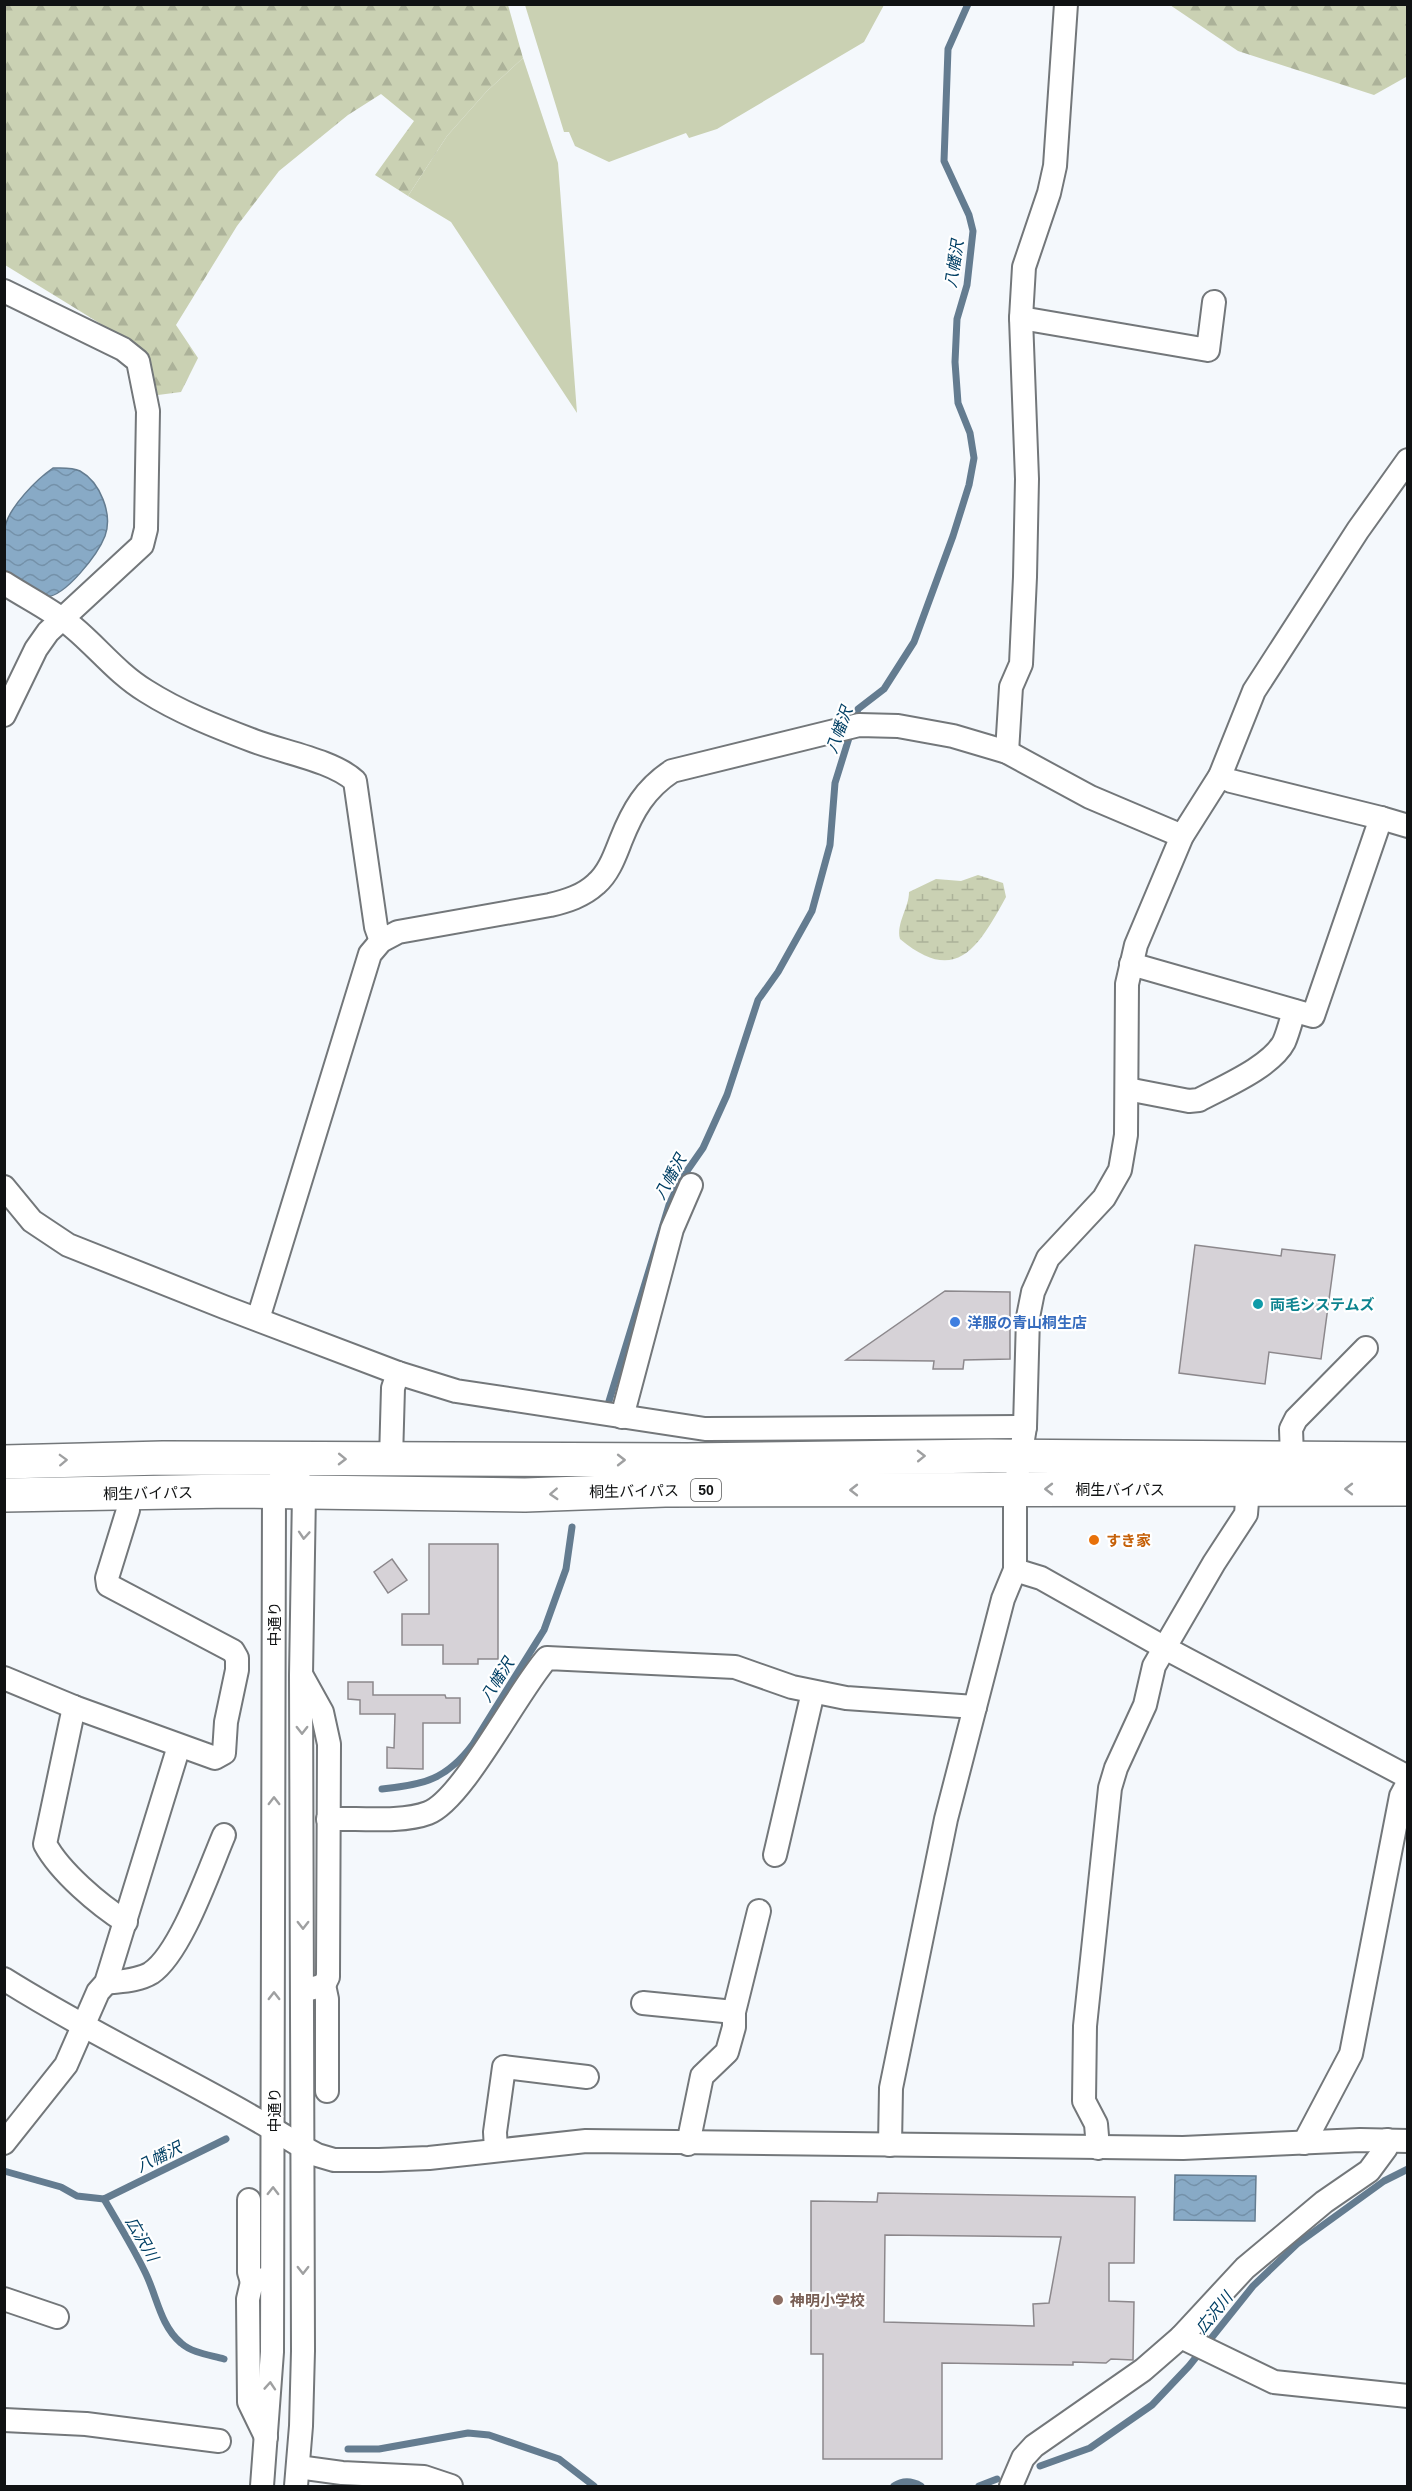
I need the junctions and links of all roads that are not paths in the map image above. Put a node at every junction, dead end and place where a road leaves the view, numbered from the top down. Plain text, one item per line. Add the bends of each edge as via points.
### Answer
1 (1066, 4) edge
2 (4, 291) edge
3 (1215, 302) dead end
4 (1020, 318) junction
5 (1407, 460) edge
6 (4, 583) edge
7 (60, 619) junction
8 (4, 715) edge
9 (1007, 752) junction
10 (1220, 776) junction
11 (1382, 818) junction
12 (1407, 826) edge
13 (1182, 836) junction
14 (381, 940) junction
15 (1131, 964) junction
16 (1294, 1011) junction
17 (1127, 1089) junction
18 (691, 1185) dead end
19 (4, 1187) edge
20 (258, 1319) junction
21 (1366, 1348) dead end
22 (398, 1373) junction
23 (612, 1414) junction
24 (1022, 1442) junction
25 (1292, 1457) junction
26 (291, 1458) junction
27 (391, 1459) junction
28 (1407, 1459) edge
29 (4, 1462) edge
30 (1015, 1489) junction
31 (1248, 1489) junction
32 (1407, 1489) edge
33 (128, 1493) junction
34 (289, 1493) junction
35 (4, 1495) edge
36 (1015, 1570) junction
37 (1165, 1648) junction
38 (301, 1675) junction
39 (4, 1678) edge
40 (813, 1692) junction
41 (74, 1707) junction
42 (975, 1707) junction
43 (179, 1746) junction
44 (1407, 1777) edge
45 (1407, 1783) edge
46 (328, 1819) junction
47 (224, 1835) dead end
48 (775, 1856) dead end
49 (759, 1911) dead end
50 (126, 1923) junction
51 (4, 1979) edge
52 (106, 1983) junction
53 (313, 1988) junction
54 (643, 2003) dead end
55 (734, 2012) junction
56 (84, 2025) junction
57 (587, 2077) dead end
58 (327, 2091) dead end
59 (274, 2130) junction
60 (1397, 2141) edge
61 (4, 2143) edge
62 (1304, 2143) junction
63 (688, 2144) junction
64 (890, 2145) junction
65 (304, 2148) junction
66 (1098, 2148) junction
67 (496, 2150) junction
68 (249, 2200) dead end
69 (262, 2280) junction
70 (4, 2299) edge
71 (57, 2317) dead end
72 (1187, 2340) junction
73 (1407, 2396) edge
74 (4, 2420) edge
75 (219, 2441) dead end
76 (297, 2477) edge
77 (262, 2487) edge
78 (451, 2487) edge
79 (1011, 2487) edge

1 - 4 street via 1055,166 1024,267
2 - 7 street via 123,349 138,361 148,411 146,529 142,544
3 - 4 street via 1208,350
4 - 9 street via 1027,479 1025,577 1021,664 1011,687
5 - 10 street via 1254,692
6 - 7 street
7 - 8 street via 36,649
7 - 14 street via 125,676 166,702 216,727 336,767 355,781
9 - 13 street via 1090,797
9 - 14 street via 921,729 878,724 849,727 672,771 653,784 640,802 597,884 571,900 410,929
10 - 11 street via 1231,782
10 - 13 street
11 - 12 street
11 - 16 street via 1313,1016
13 - 15 street
14 - 20 street via 370,954 361,981
15 - 16 street
15 - 17 street via 1125,1021
16 - 17 street via 1283,1044 1270,1058 1199,1100
17 - 24 street via 1120,1170 1104,1198 1048,1258 1033,1292 1028,1317
18 - 23 street via 672,1228
19 - 20 street via 32,1221 68,1245
20 - 22 street
21 - 25 street via 1296,1419 1291,1429
22 - 23 street via 456,1391
22 - 27 street via 393,1388
23 - 24 street via 705,1429
24 - 25 highway, 桐生バイパス / 50
27 -> 24 highway, 桐生バイパス / 50 via 687,1460
24 - 30 street
25 - 28 highway, 桐生バイパス / 50
26 -> 27 highway, 桐生バイパス / 50
29 -> 26 highway, 桐生バイパス / 50
26 - 34 street, 中通り
31 -> 30 highway, 桐生バイパス / 50
30 -> 34 highway, 桐生バイパス / 50 via 665,1490 525,1495
30 - 36 street
32 -> 31 highway, 桐生バイパス / 50
31 - 37 street via 1246,1514
33 - 34 highway, 桐生バイパス / 50
33 - 35 highway, 桐生バイパス / 50
33 - 43 street via 128,1510 108,1585 233,1651 237,1658 224,1753 215,1758
34 -> 38 street, 中通り
59 -> 34 street, 中通り
36 - 37 street via 1041,1578
36 - 42 street via 1003,1599
37 - 44 street
37 - 66 street via 1154,1666 1145,1705 1110,1788 1085,2026 1084,2101 1096,2124
38 - 46 street via 322,1712 328,1732
38 -> 53 street, 中通り
39 - 41 street
40 - 42 street
40 - 46 street via 735,1667 548,1658 439,1808 414,1817
40 - 48 street
41 - 43 street
41 - 50 street via 45,1844 51,1856
42 - 64 street via 946,1819 891,2088
43 - 50 street
45 - 62 street via 1401,1796 1351,2054
46 - 53 street via 328,1977
47 - 52 street via 166,1957 145,1976
49 - 55 street
50 - 52 street
51 - 56 street
52 - 56 street
53 - 58 street via 327,1999
53 - 65 street, 中通り
54 - 55 street
55 - 63 street via 728,2052 702,2076
56 - 59 street
56 - 61 street via 66,2065
57 - 67 street via 504,2067
59 - 65 street
69 -> 59 street, 中通り
60 - 62 street
60 - 72 street via 1386,2148 1369,2171 1324,2202 1245,2268
62 - 66 street
63 - 64 street
63 - 67 street via 586,2141
64 - 66 street
65 - 67 street via 334,2160 429,2158
65 -> 76 street, 中通り via 303,2351
68 - 69 street via 249,2272
69 - 77 street, 中通り via 272,2352
70 - 71 street
72 - 73 street via 1274,2382
72 - 79 street via 1034,2446 1023,2458
74 - 75 street via 86,2424
76 - 78 street via 342,2473 424,2477

